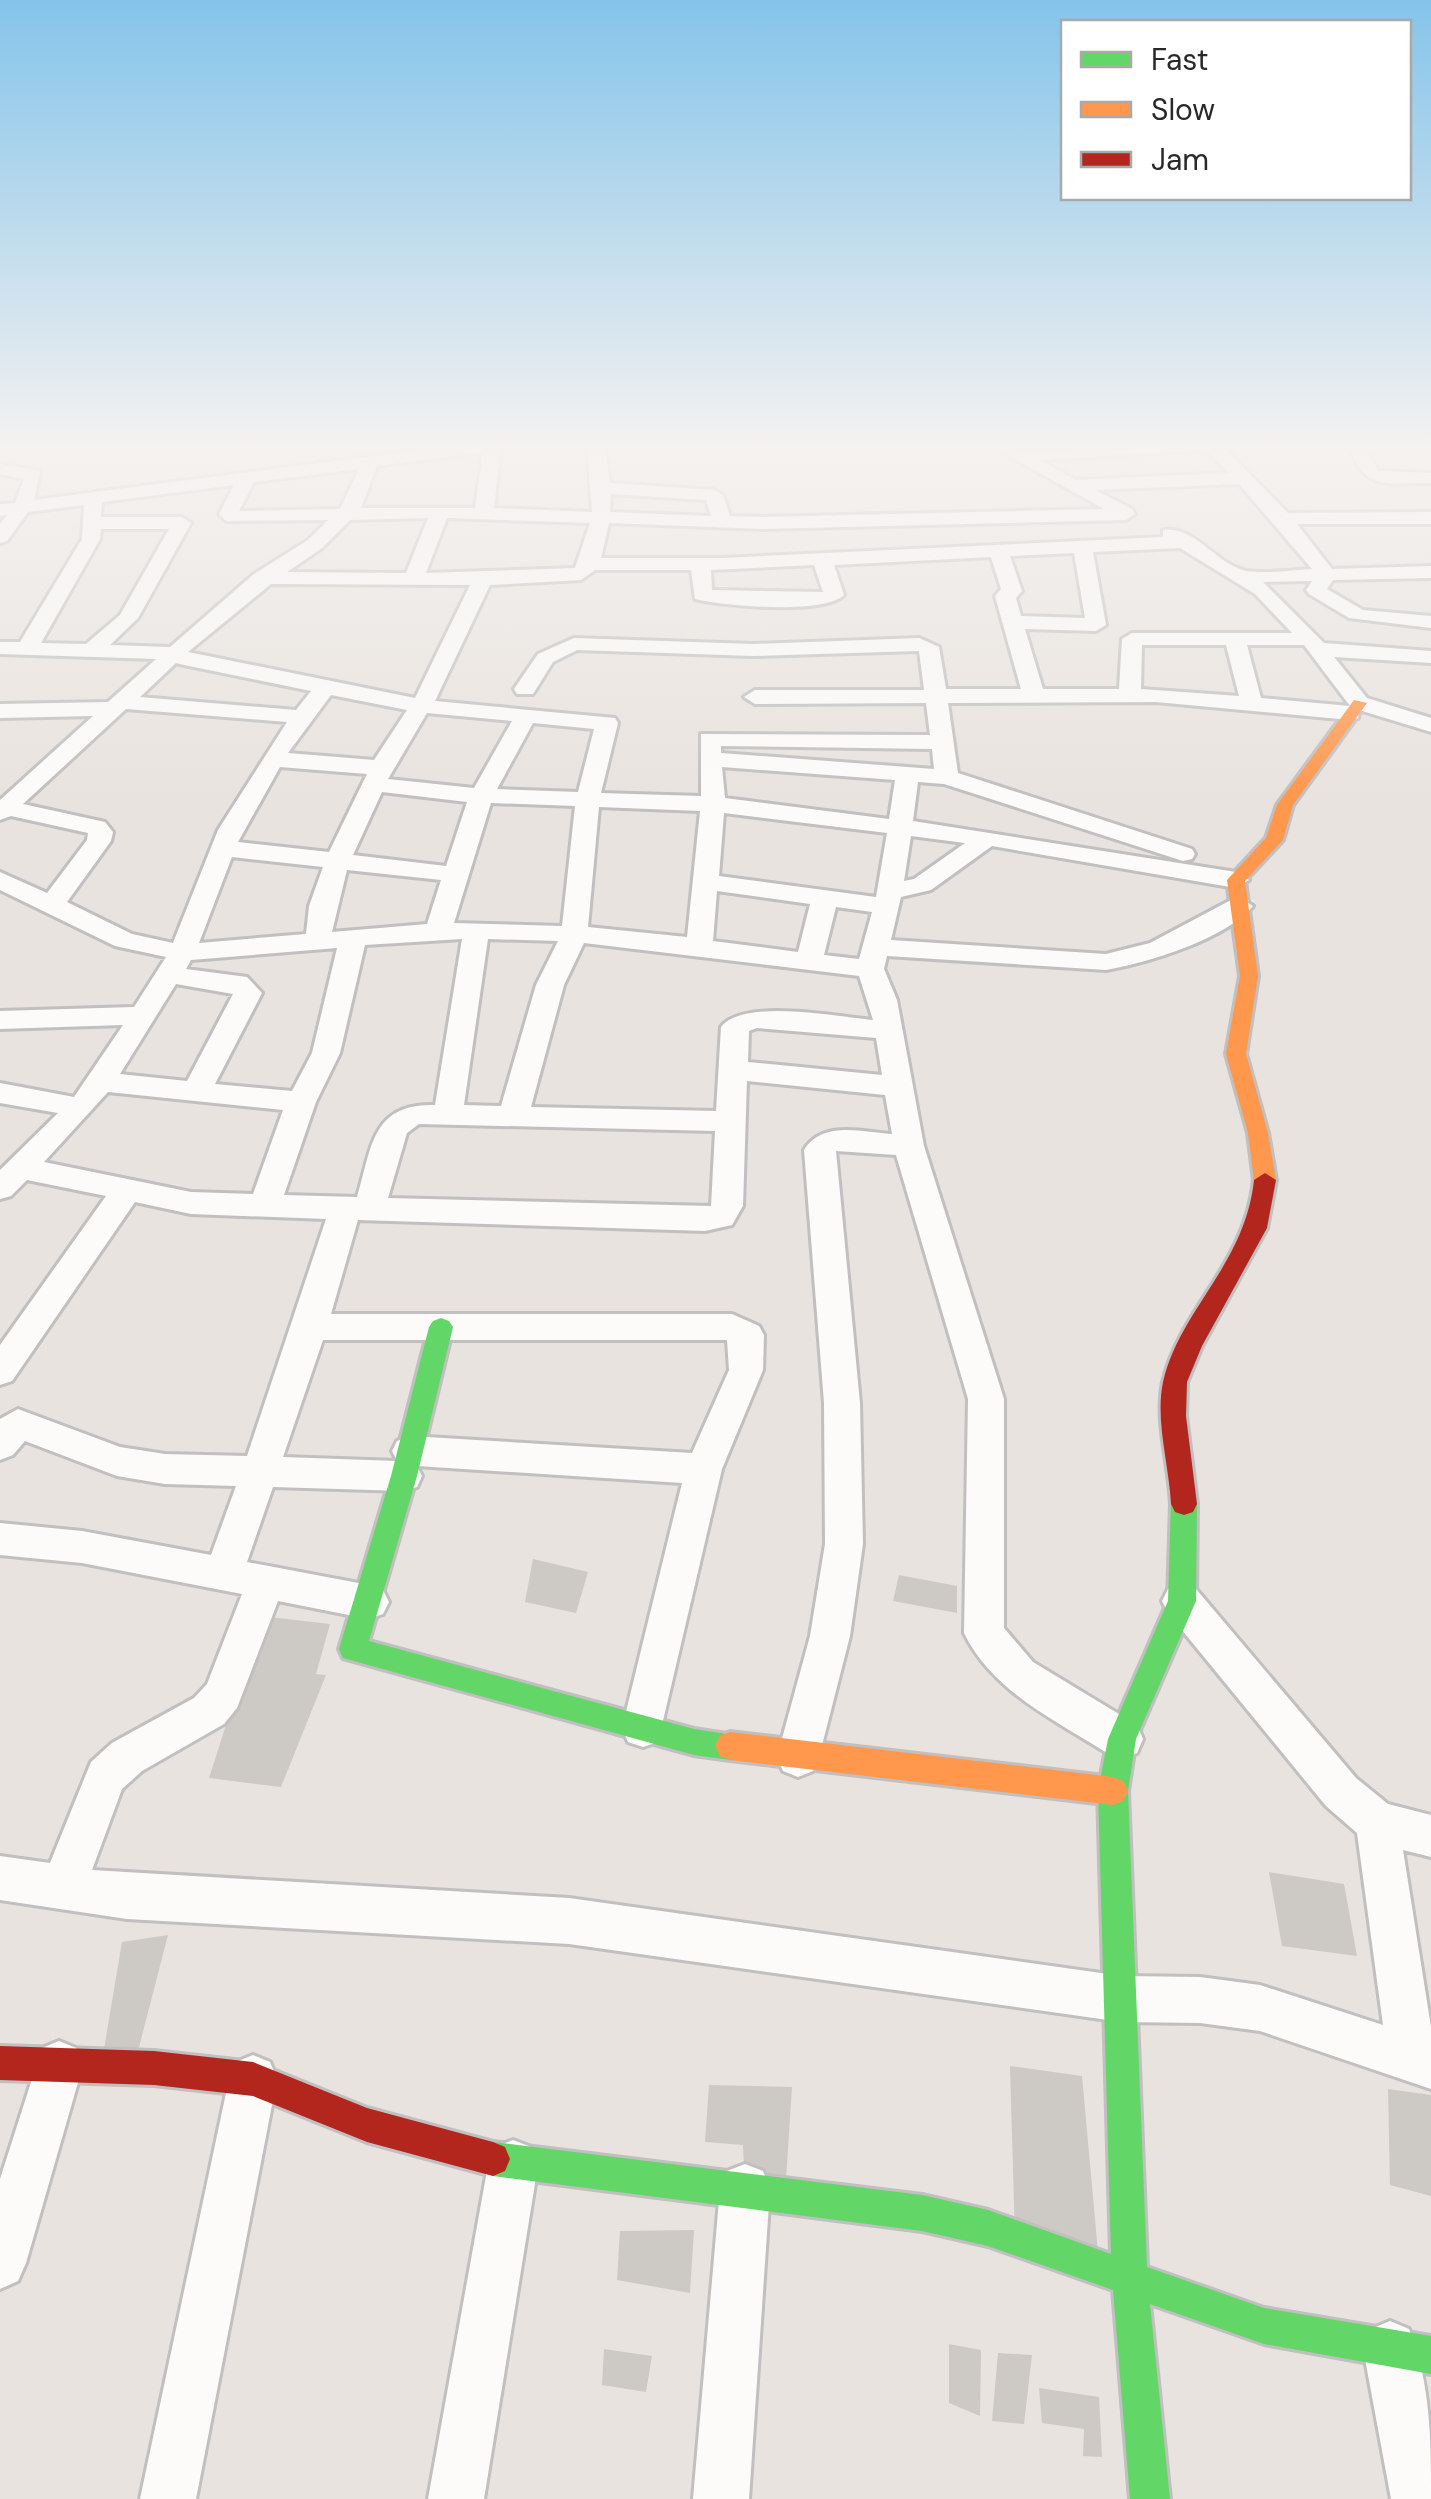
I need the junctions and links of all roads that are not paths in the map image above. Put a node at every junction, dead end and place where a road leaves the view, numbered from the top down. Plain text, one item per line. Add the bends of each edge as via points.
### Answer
1 (76, 564) edge
2 (159, 564) edge
3 (284, 564) edge
4 (420, 564) edge
5 (590, 564) joint
6 (701, 564) junction
7 (710, 564) edge
8 (823, 564) edge
9 (1004, 564) edge
10 (1085, 564) edge
11 (1224, 564) edge
12 (1318, 564) edge
13 (1431, 572) edge
14 (1365, 574) junction
15 (1327, 575) junction
16 (1244, 576) junction
17 (261, 578) junction
18 (483, 579) junction
19 (413, 580) junction
20 (1392, 620) junction
21 (1012, 622) junction
22 (1431, 622) edge
23 (1235, 640) junction
24 (1312, 644) junction
25 (0, 648) edge
26 (26, 649) junction
27 (754, 649) junction
28 (91, 651) junction
29 (175, 653) junction
30 (1431, 657) edge
31 (326, 685) junction
32 (525, 689) dead end
33 (1130, 694) junction
34 (937, 696) junction
35 (1034, 696) junction
36 (1252, 704) junction
37 (117, 706) junction
38 (422, 706) junction
39 (1355, 708) junction
40 (0, 711) edge
41 (302, 717) junction
42 (525, 717) junction
43 (1431, 725) edge
44 (755, 737) junction
45 (945, 742) junction
46 (273, 759) junction
47 (711, 760) junction
48 (908, 773) junction
49 (377, 776) junction
50 (947, 777) junction
51 (0, 781) edge
52 (34, 781) junction
53 (481, 796) junction
54 (588, 799) junction
55 (712, 804) junction
56 (3, 810) edge
57 (902, 828) junction
58 (987, 838) junction
59 (222, 848) junction
60 (338, 860) junction
61 (454, 874) junction
62 (0, 880) edge
63 (708, 882) junction
64 (1241, 885) junction
65 (825, 897) junction
66 (888, 898) junction
67 (52, 904) junction
68 (438, 930) junction
69 (476, 931) junction
70 (574, 934) junction
71 (353, 938) junction
72 (318, 941) junction
73 (699, 948) junction
74 (872, 958) junction
75 (809, 962) junction
76 (174, 964) junction
77 (139, 1016) junction
78 (0, 1020) edge
79 (886, 1030) junction
80 (734, 1070) junction
81 (100, 1082) junction
82 (895, 1086) junction
83 (196, 1092) junction
84 (0, 1093) edge
85 (301, 1102) junction
86 (81, 1108) junction
87 (448, 1114) junction
88 (514, 1114) junction
89 (734, 1122) junction
90 (909, 1146) junction
91 (10, 1178) edge
92 (126, 1192) junction
93 (358, 1207) junction
94 (264, 1208) junction
95 (310, 1327) junction
96 (441, 1327) junction
97 (0, 1372) edge
98 (0, 1446) edge
99 (407, 1464) junction
100 (704, 1469) junction
101 (258, 1474) junction
102 (0, 1539) edge
103 (224, 1574) junction
104 (266, 1582) junction
105 (369, 1602) junction
106 (1182, 1602) junction
107 (643, 1728) junction
108 (1122, 1739) junction
109 (798, 1756) junction
110 (1113, 1791) junction
111 (1377, 1822) junction
112 (1431, 1836) edge
113 (0, 1878) edge
114 (62, 1890) junction
115 (1122, 1999) junction
116 (1422, 2062) edge
117 (0, 2063) edge
118 (59, 2065) junction
119 (253, 2079) junction
120 (513, 2165) junction
121 (745, 2189) junction
122 (5, 2231) edge
123 (1130, 2281) junction
124 (1411, 2352) edge
125 (168, 2499) edge
126 (456, 2499) edge
127 (721, 2499) edge
128 (1150, 2499) edge
129 (1420, 2499) edge

1 - 26 street
2 - 28 street via 128,618
3 - 17 street
4 - 19 street
5 - 6 street
5 - 18 street via 574,575
6 - 7 street
6 - 27 street via 700,593
8 - 27 street via 831,597
9 - 21 street
10 - 21 street via 1096,625
11 - 16 street
12 - 15 street
13 - 14 street
14 - 15 street
14 - 20 street
15 - 16 street
15 - 20 street via 1316,590 1333,604 1371,620
16 - 24 street
17 - 19 street
17 - 29 street
18 - 19 street
18 - 38 street
20 - 22 street
21 - 35 street
23 - 24 street
23 - 33 street via 1132,639
23 - 36 street
24 - 30 street
24 - 39 street
25 - 26 street
26 - 28 street
27 - 32 street via 574,644 544,658
27 - 34 street
27 - 34 street via 920,644 929,647
27 - 44 street
28 - 29 street
29 - 31 street
29 - 37 street
31 - 38 street
31 - 41 street
33 - 35 street
33 - 36 street
34 - 35 street
34 - 45 street
36 - 39 street
37 - 40 street
37 - 41 street
37 - 52 street
38 - 42 street
38 - 49 street
39 - 43 street
39 - 64 street via 1285,805 1274,840
41 - 46 street
42 - 53 street
42 - 54 street via 607,724
44 - 45 street
44 - 47 street via 711,737
45 - 50 street
46 - 49 street
46 - 59 street
47 - 48 street
47 - 55 street
48 - 50 street
48 - 57 street
49 - 53 street
49 - 60 street
50 - 64 street via 1184,854
51 - 52 street
52 - 56 street
53 - 54 street
53 - 61 street
54 - 55 street
54 - 70 street
55 - 57 street
55 - 63 street
56 - 67 street via 100,832
57 - 58 street
57 - 66 street
58 - 64 street
58 - 66 street via 922,885
59 - 60 street
59 - 76 street
60 - 61 street
60 - 72 street
61 - 68 street
62 - 67 street
63 - 65 street
63 - 73 street
64 - 74 street via 1167,947 1136,958
64 - 106 street via 1249,976 1236,1054 1267,1190 1262,1213 1178,1370
65 - 66 street
65 - 75 street
66 - 74 street
67 - 76 street
68 - 69 street
68 - 71 street
69 - 70 street
69 - 87 street
70 - 73 street
70 - 88 street via 550,985
71 - 72 street
71 - 85 street via 326,1053
72 - 76 street
73 - 75 street
74 - 75 street
74 - 79 street
76 - 77 street
76 - 83 street via 248,992
77 - 78 street
77 - 81 street
79 - 80 street via 742,1020 734,1027
79 - 82 street
80 - 82 street
80 - 89 street
81 - 83 street
81 - 86 street
82 - 90 street
83 - 85 street
84 - 86 street
85 - 94 street
86 - 91 street
87 - 88 street
87 - 93 street via 413,1114 393,1128
88 - 89 street
89 - 93 street via 728,1206 721,1217
90 - 108 street via 986,1399 984,1633 1019,1675
90 - 109 street via 829,1140 819,1150 842,1403 844,1544 830,1636
91 - 92 street
92 - 94 street
92 - 97 street
93 - 94 street
93 - 95 street
95 - 96 street
95 - 101 street
96 - 99 street
96 - 100 street via 740,1329 747,1335 746,1370
98 - 101 street via 18,1423 117,1462
99 - 100 street
99 - 101 street
99 - 105 street
100 - 107 street
101 - 103 street
102 - 103 street
103 - 104 street
104 - 105 street
104 - 114 street via 224,1694 194,1722 106,1776
105 - 107 street via 353,1649 360,1654
106 - 108 street
106 - 111 street via 1341,1792
107 - 109 street
108 - 110 street
109 - 110 street
110 - 115 street
111 - 112 street
111 - 116 street
113 - 114 street
114 - 115 street via 569,1921
115 - 116 street via 1260,2008
115 - 123 street
117 - 118 street
118 - 119 street
118 - 122 street
119 - 120 street via 367,2125
119 - 125 street
120 - 121 street
120 - 126 street
121 - 123 street via 988,2228
121 - 127 street
123 - 124 street via 1264,2326
123 - 128 street
124 - 129 street

